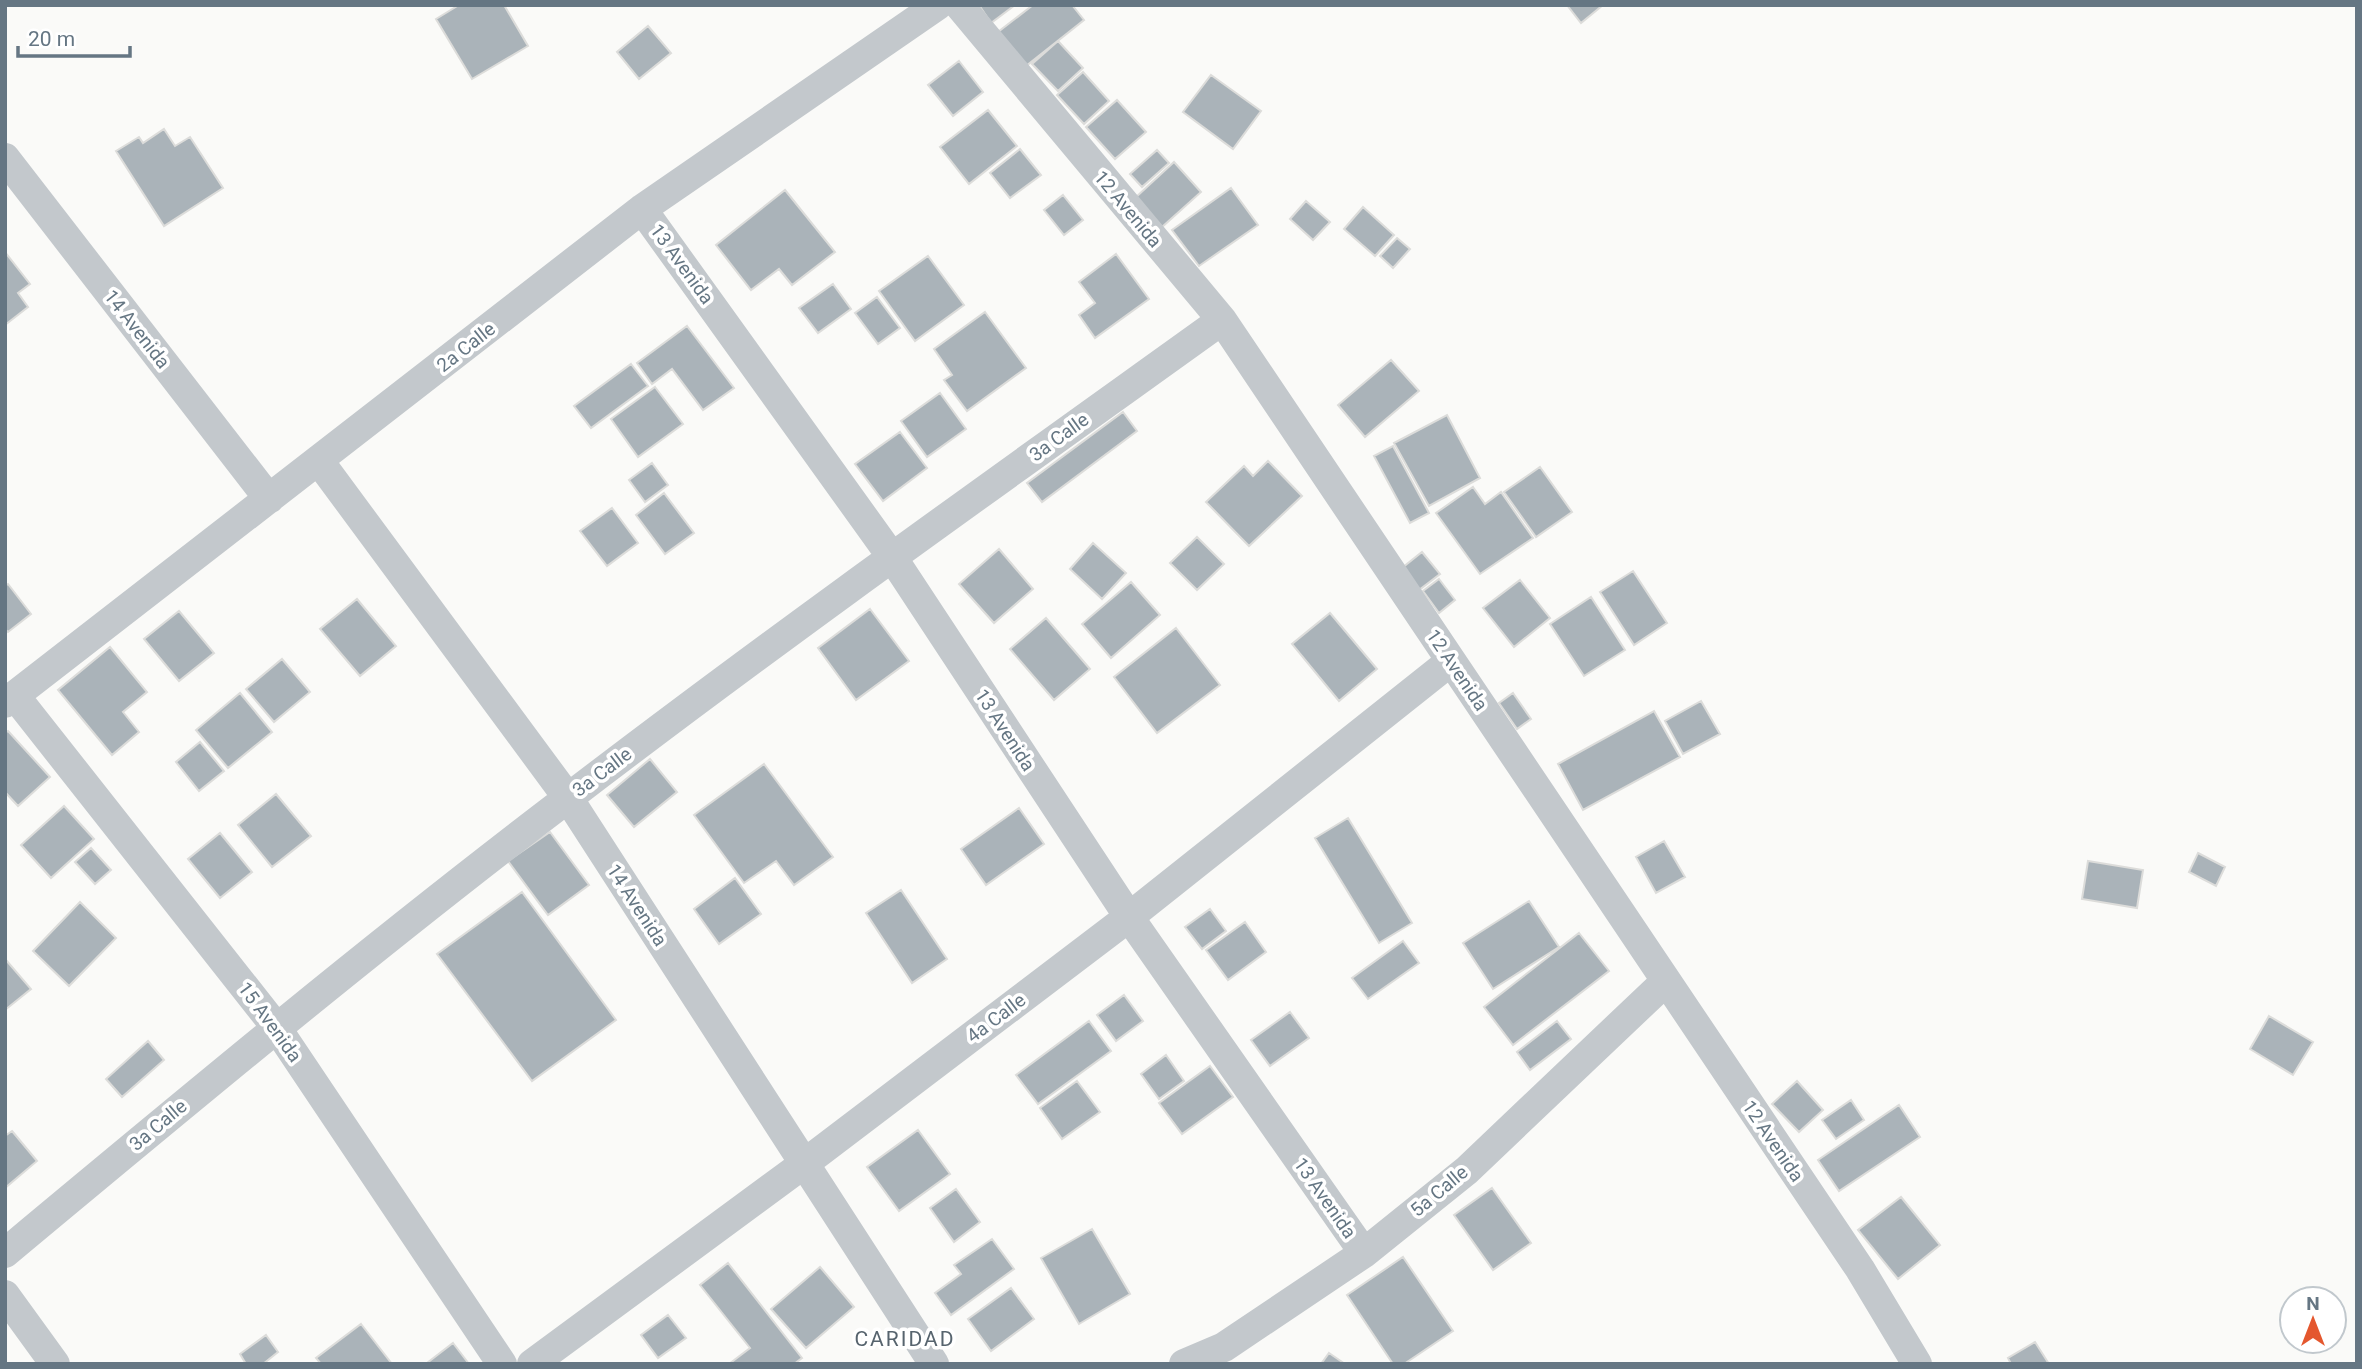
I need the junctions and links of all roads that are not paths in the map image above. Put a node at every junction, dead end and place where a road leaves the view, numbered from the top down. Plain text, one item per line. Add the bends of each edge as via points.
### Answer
1 (938, 5) edge
2 (958, 5) edge
3 (5, 158) edge
4 (642, 209) junction
5 (1222, 320) junction
6 (319, 461) junction
7 (269, 499) junction
8 (891, 557) junction
9 (1451, 661) junction
10 (10, 700) edge
11 (568, 798) junction
12 (1129, 917) junction
13 (1666, 981) junction
14 (276, 1027) junction
15 (805, 1163) junction
16 (5, 1253) edge
17 (1364, 1253) junction
18 (5, 1294) edge
19 (55, 1364) edge
20 (502, 1364) edge
21 (532, 1364) edge
22 (934, 1364) edge
23 (1184, 1364) edge
24 (1917, 1364) edge

1 - 4 street, 2a Calle
2 - 5 street, 12 Avenida
3 - 7 street, 14 Avenida
4 - 6 street, 2a Calle
4 - 8 street, 13 Avenida
5 - 8 street, 3a Calle
5 - 9 street, 12 Avenida
6 - 7 street, 2a Calle
6 - 11 street, 14 Avenida
7 - 10 street, 2a Calle
8 - 11 street, 3a Calle
8 - 12 street, 13 Avenida
9 - 12 street, 4a Calle
9 - 13 street, 12 Avenida
10 - 14 street, 15 Avenida
11 - 14 street, 3a Calle
11 - 15 street, 14 Avenida
12 - 15 street, 4a Calle
12 - 17 street, 13 Avenida
13 - 17 street, 5a Calle via 1465,1171
13 - 24 street, 12 Avenida via 1860,1269
14 - 16 street, 3a Calle
14 - 20 street, 15 Avenida
15 - 21 street, 4a Calle
15 - 22 street, 14 Avenida
17 - 23 street, 5a Calle via 1224,1347
18 - 19 street

